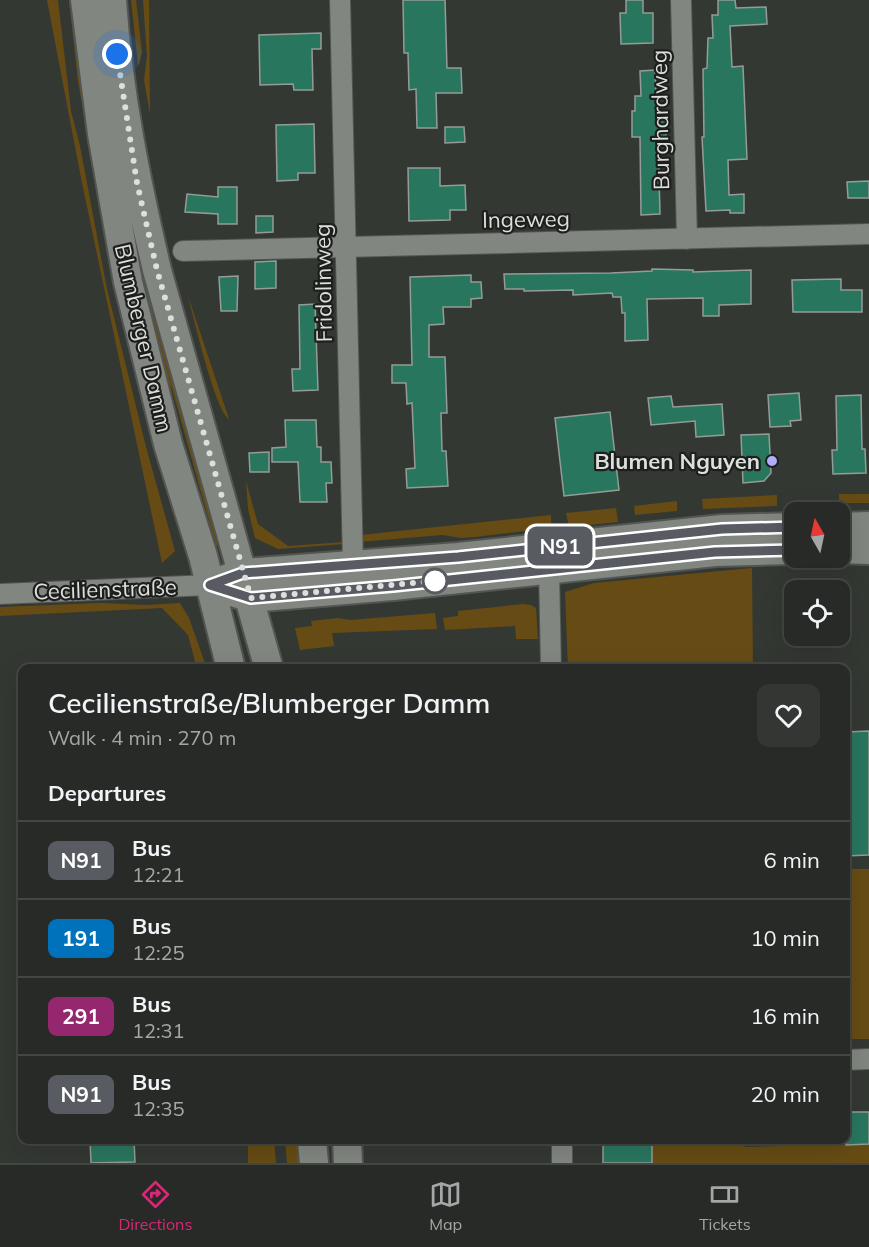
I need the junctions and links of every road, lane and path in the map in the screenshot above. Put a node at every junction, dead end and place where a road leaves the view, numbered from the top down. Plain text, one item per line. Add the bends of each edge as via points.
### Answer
1 (85, 0) edge
2 (112, 0) edge
3 (340, 0) edge
4 (681, 0) edge
5 (869, 234) edge
6 (687, 239) junction
7 (346, 248) junction
8 (183, 251) dead end
9 (850, 526) edge
10 (869, 526) edge
11 (784, 527) edge
12 (850, 549) edge
13 (784, 550) edge
14 (869, 550) edge
15 (353, 564) junction
16 (549, 569) junction
17 (210, 585) junction
18 (247, 586) junction
19 (0, 594) edge
20 (230, 664) edge
21 (268, 664) edge
22 (551, 664) edge
23 (869, 1059) edge
24 (850, 1060) edge
25 (312, 1144) edge
26 (347, 1144) edge
27 (562, 1144) edge
28 (314, 1163) edge
29 (348, 1163) edge
30 (562, 1163) edge

1 - 17 main road, Blumberger Damm via 102,134 128,282 168,444
2 - 18 main road, Blumberger Damm via 126,117 146,223
3 - 7 street, Fridolinweg
4 - 6 street, Burghardweg
5 - 6 street, Ingeweg
6 - 7 street, Ingeweg
7 - 8 street, Ingeweg
7 - 15 street, Fridolinweg
9 - 10 main road
11 - 15 main road, Cecilienstraße via 722,529
12 - 14 main road
13 - 16 main road, Cecilienstraße via 715,552
15 - 18 main road, Cecilienstraße
16 - 18 main road, Cecilienstraße
16 - 22 street
17 - 18 main road, Cecilienstraße
17 - 19 street, Cecilienstraße
17 - 20 main road, Blumberger Damm
18 - 21 main road, Blumberger Damm
23 - 24 street
25 - 28 main road
26 - 29 main road
27 - 30 street

